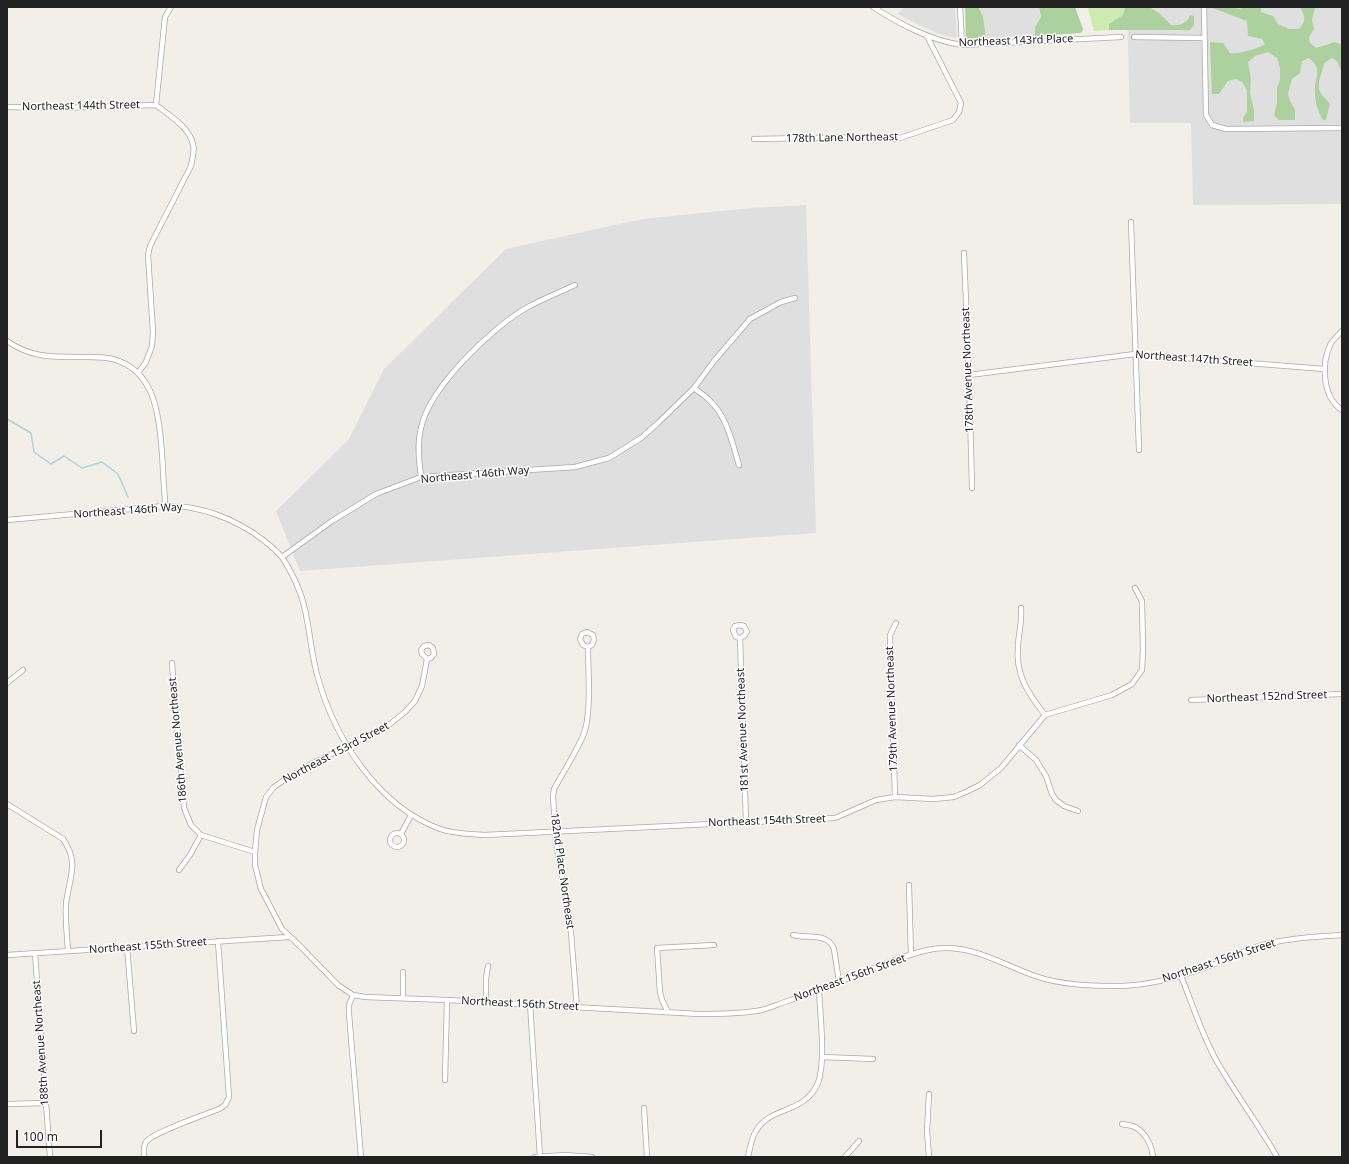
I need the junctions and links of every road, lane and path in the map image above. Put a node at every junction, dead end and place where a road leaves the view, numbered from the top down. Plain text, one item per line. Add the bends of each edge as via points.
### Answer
1 (171, 7) edge
2 (872, 7) edge
3 (960, 7) edge
4 (1204, 7) edge
5 (927, 36) junction
6 (1121, 37) dead end
7 (1134, 37) dead end
8 (1204, 38) junction
9 (962, 45) junction
10 (156, 105) junction
11 (7, 107) edge
12 (1342, 128) edge
13 (754, 139) dead end
14 (1131, 222) dead end
15 (964, 253) dead end
16 (575, 285) dead end
17 (795, 298) dead end
18 (1342, 331) edge
19 (7, 341) edge
20 (1135, 354) junction
21 (1324, 369) junction
22 (138, 373) junction
23 (969, 375) junction
24 (694, 388) junction
25 (1342, 410) edge
26 (1139, 450) dead end
27 (739, 465) dead end
28 (421, 477) junction
29 (972, 488) dead end
30 (164, 506) junction
31 (7, 520) edge
32 (282, 557) junction
33 (1135, 588) dead end
34 (1021, 608) dead end
35 (896, 623) dead end
36 (740, 638) dead end
37 (588, 647) dead end
38 (427, 659) dead end
39 (172, 663) dead end
40 (23, 670) dead end
41 (7, 683) edge
42 (1342, 694) edge
43 (1191, 700) dead end
44 (1045, 715) junction
45 (1020, 745) junction
46 (347, 747) junction
47 (895, 797) junction
48 (7, 804) edge
49 (1078, 811) dead end
50 (411, 815) junction
51 (746, 822) junction
52 (555, 831) junction
53 (401, 834) dead end
54 (201, 835) junction
55 (255, 852) junction
56 (179, 870) dead end
57 (909, 885) dead end
58 (793, 935) dead end
59 (1342, 935) edge
60 (289, 937) junction
61 (218, 941) junction
62 (714, 944) dead end
63 (127, 947) junction
64 (68, 951) junction
65 (35, 954) junction
66 (7, 955) edge
67 (911, 955) junction
68 (488, 966) dead end
69 (403, 972) dead end
70 (1181, 976) junction
71 (839, 982) junction
72 (819, 990) junction
73 (346, 992) joint
74 (353, 995) junction
75 (403, 998) junction
76 (447, 1000) junction
77 (486, 1002) junction
78 (530, 1004) junction
79 (577, 1008) junction
80 (668, 1012) junction
81 (134, 1031) dead end
82 (822, 1057) junction
83 (874, 1059) dead end
84 (445, 1080) dead end
85 (929, 1094) dead end
86 (45, 1103) junction
87 (7, 1104) edge
88 (644, 1108) dead end
89 (1122, 1124) dead end
90 (859, 1141) dead end
91 (50, 1157) edge
92 (144, 1157) edge
93 (360, 1157) edge
94 (535, 1157) edge
95 (540, 1157) edge
96 (592, 1157) edge
97 (647, 1157) edge
98 (748, 1157) edge
99 (845, 1157) edge
100 (929, 1157) edge
101 (1153, 1157) edge
102 (1278, 1157) edge

1 - 10 street via 165,17
2 - 5 street, Northeast 143rd Place
3 - 9 street
4 - 8 street
5 - 9 street, Northeast 143rd Place
5 - 13 street, 178th Lane Northeast via 961,103 961,108 953,120 893,139
6 - 9 street, Northeast 143rd Place
7 - 8 street
8 - 12 street via 1206,115 1212,125 1226,129
10 - 11 street, Northeast 144th Street
10 - 22 street via 190,135 194,144 194,154 191,166 150,246 148,256 152,346 146,362
14 - 20 street
15 - 23 street, 178th Avenue Northeast
16 - 28 street via 527,308 491,333 445,383 427,411 421,428 418,452
17 - 24 street, Northeast 146th Way via 781,302 750,319
18 - 21 street via 1331,344
19 - 22 street via 38,356 101,357 124,364
20 - 21 street, Northeast 147th Street
20 - 23 street, Northeast 147th Street
20 - 26 street
21 - 25 street via 1326,386 1332,399
22 - 30 street via 150,389 159,416
23 - 29 street, 178th Avenue Northeast
24 - 27 street via 710,400 722,415
24 - 28 street, Northeast 146th Way via 658,424 609,458 575,467
28 - 32 street, Northeast 146th Way via 376,494 332,521
30 - 31 street, Northeast 146th Way
30 - 32 street, Northeast 146th Way via 217,514 259,536
32 - 46 street, Northeast 154th Street via 301,595 312,654 325,701
33 - 44 street via 1142,601 1142,670 1132,684 1112,695
34 - 44 street via 1022,621 1018,646 1020,676 1032,699
35 - 47 street, 179th Avenue Northeast via 890,635
36 - 51 street, 181st Avenue Northeast
37 - 52 street, 182nd Place Northeast via 587,722 583,736 554,788
38 - 46 street, Northeast 153rd Street via 422,686 415,701 390,724
39 - 54 street, 186th Avenue Northeast via 184,808 191,825
40 - 41 street
42 - 43 street, Northeast 152nd Street
44 - 45 street, Northeast 154th Street
45 - 47 street, Northeast 154th Street via 1001,768 980,785 954,797
45 - 49 street via 1036,760 1056,800
46 - 50 street, Northeast 154th Street via 387,795
46 - 55 street, Northeast 153rd Street via 306,767 274,787 266,797 263,807
47 - 51 street, Northeast 154th Street via 876,800 835,818
48 - 64 street via 63,839 69,847 73,863 66,903
50 - 52 street, Northeast 154th Street via 441,830 460,834
50 - 53 street
51 - 52 street, Northeast 154th Street
52 - 79 street, 182nd Place Northeast via 570,920
54 - 55 street
54 - 56 street
55 - 60 street, Northeast 153rd Street via 255,865 261,889 282,929
57 - 67 street
58 - 71 street via 816,937 828,940 832,944
59 - 70 street, Northeast 156th Street via 1260,946
60 - 61 street, Northeast 155th Street
60 - 73 street, Northeast 153rd Street
61 - 63 street, Northeast 155th Street
61 - 92 street via 229,1097 225,1105 219,1109 149,1138 143,1149
62 - 80 street via 657,948 660,992
63 - 64 street, Northeast 155th Street
63 - 81 street
64 - 65 street, Northeast 155th Street
65 - 66 street, Northeast 155th Street
65 - 86 street, 188th Avenue Northeast
67 - 70 street, Northeast 156th Street via 931,949 964,949 1036,976 1086,985 1135,985
67 - 71 street, Northeast 156th Street
68 - 77 street
69 - 75 street
70 - 102 street via 1215,1057
71 - 72 street, Northeast 156th Street
72 - 80 street, Northeast 156th Street via 763,1009 746,1012
72 - 82 street
73 - 74 street, Northeast 156th Street
74 - 75 street, Northeast 156th Street
74 - 93 street via 348,1014
75 - 76 street, Northeast 156th Street
76 - 77 street, Northeast 156th Street
76 - 84 street
77 - 78 street, Northeast 156th Street
78 - 79 street, Northeast 156th Street
78 - 95 street
79 - 80 street, Northeast 156th Street
82 - 83 street
82 - 98 street via 819,1080 814,1090 799,1104 765,1120 750,1143
85 - 100 street
86 - 87 street
86 - 91 street, 188th Avenue Northeast
88 - 97 street
89 - 101 street via 1135,1127 1143,1133 1152,1148
90 - 99 street
94 - 95 street
95 - 96 street

